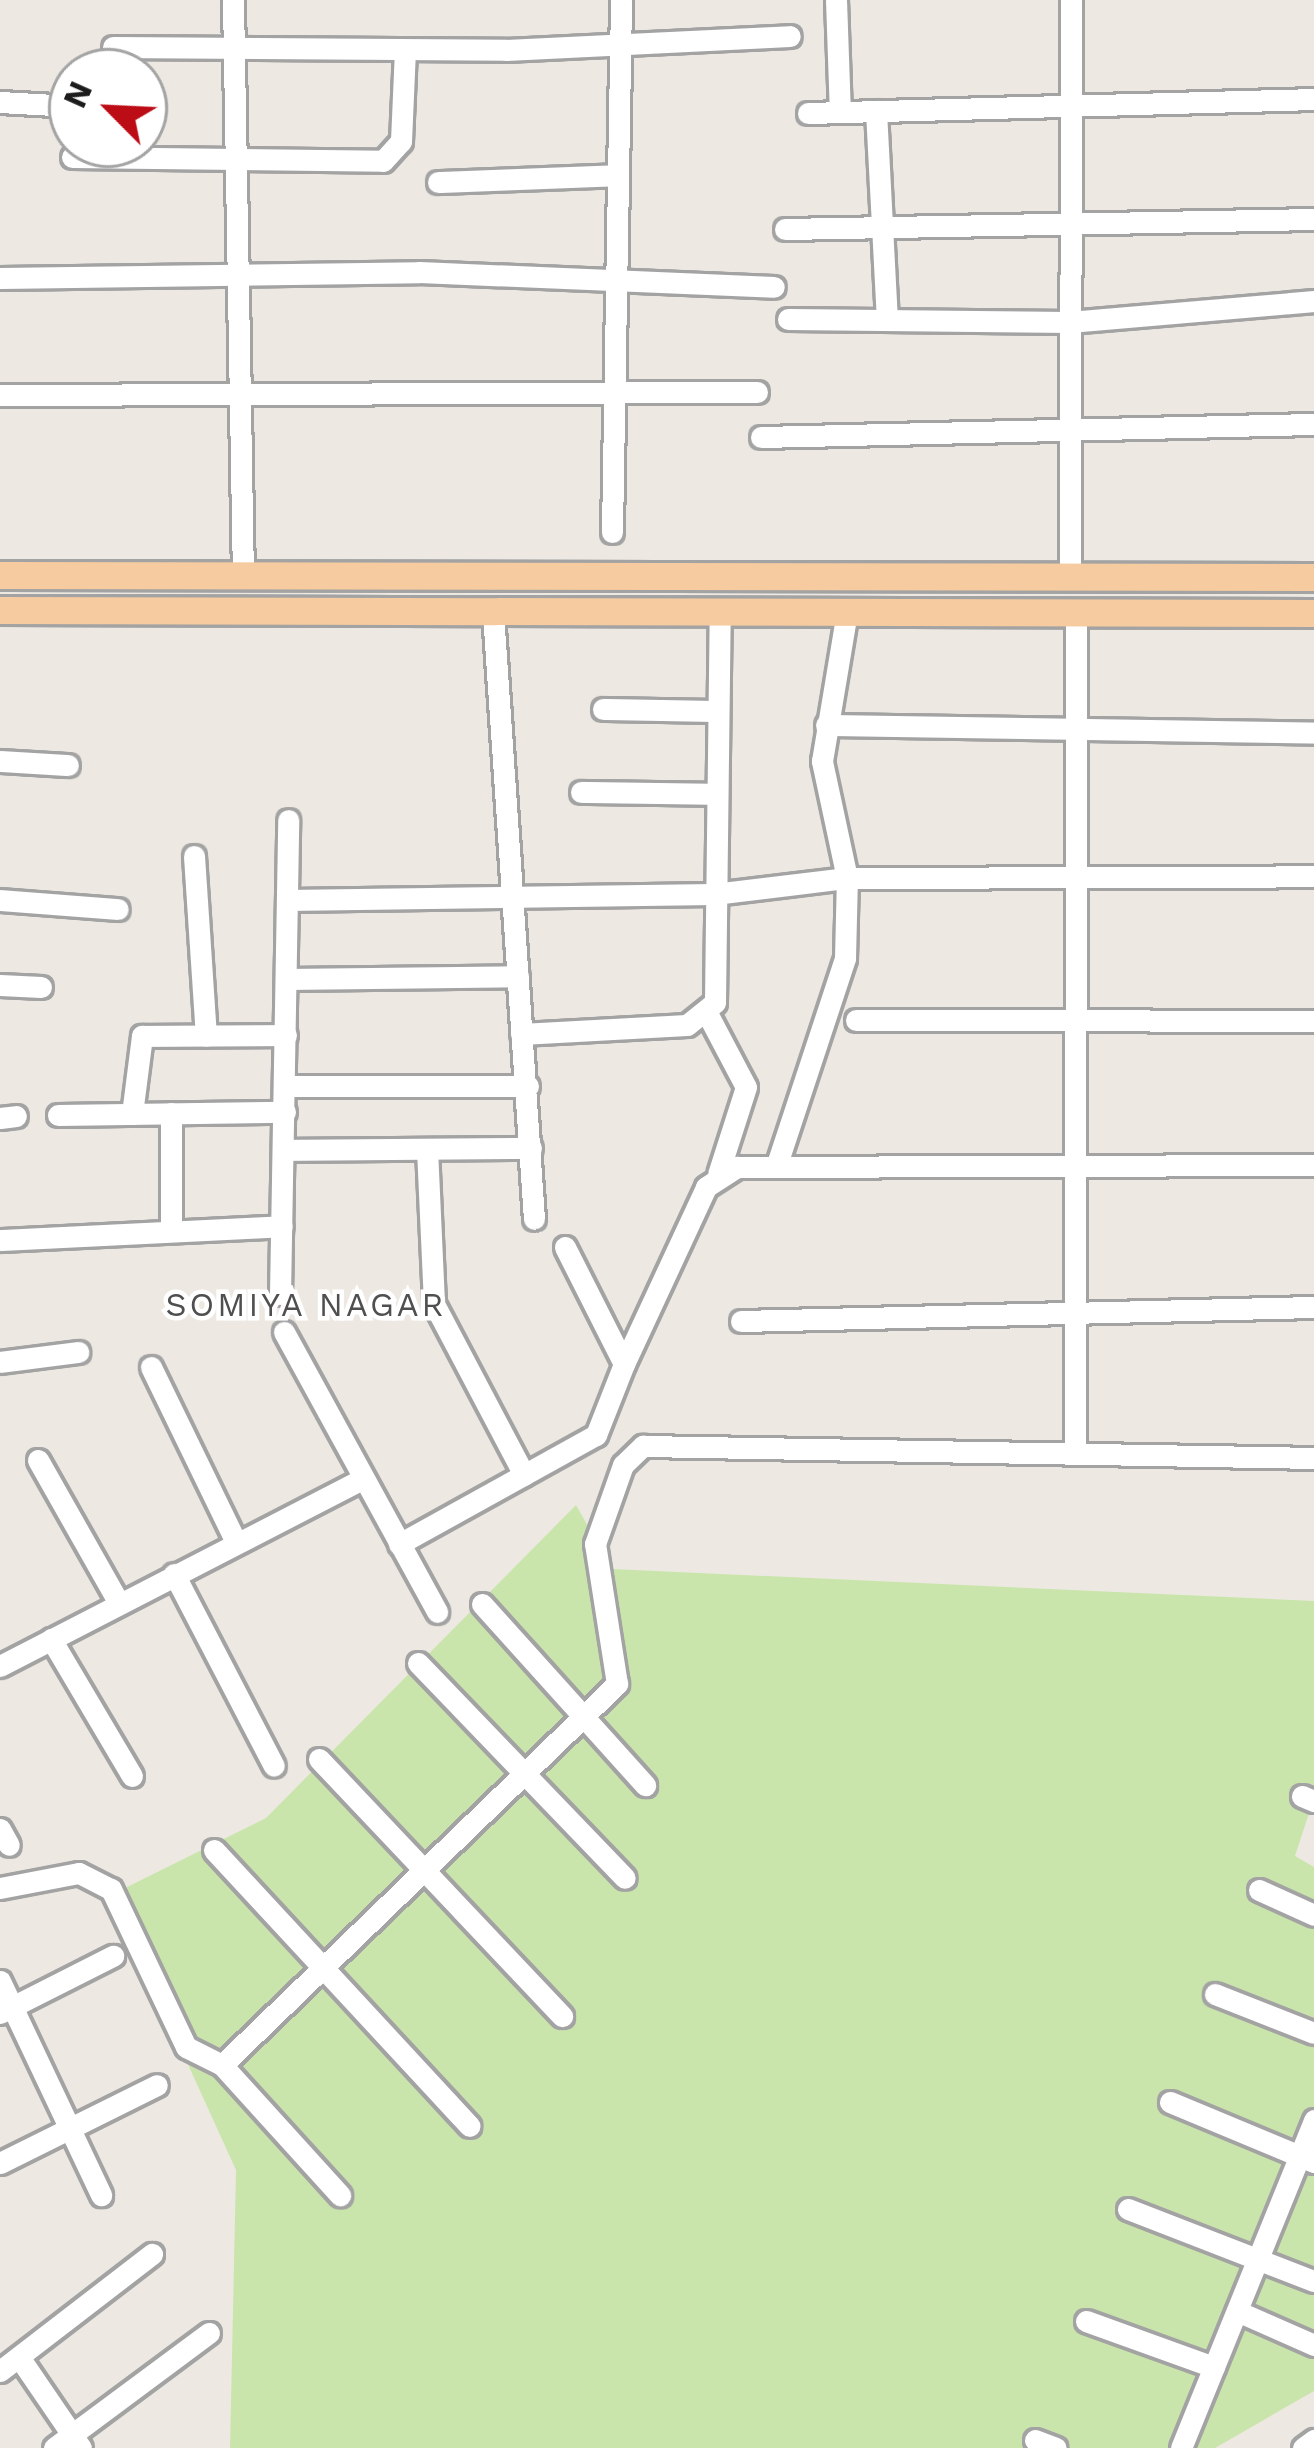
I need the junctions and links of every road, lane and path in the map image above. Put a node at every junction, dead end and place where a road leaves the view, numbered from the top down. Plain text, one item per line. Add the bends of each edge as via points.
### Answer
1 (233, 0) edge
2 (621, 0) edge
3 (836, 0) edge
4 (1071, 0) edge
5 (790, 37) dead end
6 (622, 46) junction
7 (113, 47) dead end
8 (233, 49) junction
9 (405, 50) junction
10 (1314, 99) edge
11 (0, 102) edge
12 (48, 105) edge
13 (1073, 106) junction
14 (876, 111) junction
15 (840, 112) junction
16 (808, 113) dead end
17 (168, 158) edge
18 (235, 158) junction
19 (618, 175) junction
20 (438, 182) dead end
21 (1314, 219) edge
22 (1074, 224) junction
23 (882, 227) junction
24 (785, 229) dead end
25 (235, 276) junction
26 (0, 278) edge
27 (620, 279) junction
28 (774, 287) dead end
29 (1314, 301) edge
30 (788, 319) dead end
31 (887, 320) junction
32 (1069, 322) junction
33 (758, 392) dead end
34 (613, 393) junction
35 (0, 394) edge
36 (239, 398) junction
37 (1314, 424) edge
38 (1071, 431) junction
39 (761, 437) dead end
40 (612, 532) dead end
41 (0, 575) edge
42 (243, 577) junction
43 (1070, 577) junction
44 (1314, 578) edge
45 (0, 610) edge
46 (1076, 612) junction
47 (493, 613) junction
48 (720, 613) junction
49 (847, 613) junction
50 (1314, 613) edge
51 (603, 710) dead end
52 (718, 711) junction
53 (826, 725) junction
54 (1074, 730) junction
55 (1314, 733) edge
56 (0, 761) edge
57 (68, 765) dead end
58 (580, 792) dead end
59 (716, 794) junction
60 (288, 820) dead end
61 (194, 856) dead end
62 (1314, 876) edge
63 (847, 878) junction
64 (1074, 878) junction
65 (714, 894) junction
66 (516, 897) junction
67 (0, 900) edge
68 (287, 900) junction
69 (118, 909) dead end
70 (518, 976) junction
71 (286, 979) junction
72 (0, 985) edge
73 (40, 987) dead end
74 (708, 1015) junction
75 (1075, 1019) junction
76 (856, 1020) dead end
77 (1314, 1021) edge
78 (521, 1034) junction
79 (286, 1035) junction
80 (206, 1036) junction
81 (285, 1086) junction
82 (528, 1086) junction
83 (285, 1112) junction
84 (171, 1113) junction
85 (132, 1114) junction
86 (58, 1115) dead end
87 (530, 1148) junction
88 (428, 1149) junction
89 (284, 1150) junction
90 (1314, 1165) edge
91 (1078, 1166) junction
92 (776, 1167) junction
93 (718, 1174) junction
94 (534, 1219) dead end
95 (282, 1226) junction
96 (171, 1230) junction
97 (0, 1240) edge
98 (565, 1247) dead end
99 (280, 1294) dead end
100 (1314, 1307) edge
101 (1075, 1311) junction
102 (741, 1321) dead end
103 (284, 1332) dead end
104 (78, 1352) dead end
105 (0, 1362) edge
106 (624, 1364) junction
107 (151, 1367) dead end
108 (1075, 1454) junction
109 (1314, 1458) edge
110 (38, 1460) dead end
111 (524, 1475) junction
112 (362, 1479) junction
113 (236, 1542) junction
114 (399, 1544) junction
115 (174, 1574) junction
116 (119, 1604) junction
117 (482, 1604) dead end
118 (437, 1612) dead end
119 (51, 1639) junction
120 (418, 1663) dead end
121 (0, 1666) edge
122 (582, 1718) junction
123 (319, 1759) dead end
124 (274, 1766) dead end
125 (524, 1773) junction
126 (132, 1776) dead end
127 (645, 1785) dead end
128 (214, 1850) dead end
129 (419, 1870) junction
130 (625, 1878) dead end
131 (0, 1888) edge
132 (1258, 1890) dead end
133 (1314, 1915) edge
134 (113, 1956) dead end
135 (322, 1966) junction
136 (0, 1981) edge
137 (1215, 1994) dead end
138 (10, 2008) edge
139 (562, 2016) dead end
140 (1314, 2033) edge
141 (222, 2065) junction
142 (158, 2085) dead end
143 (1169, 2102) dead end
144 (1314, 2120) edge
145 (470, 2126) dead end
146 (66, 2130) junction
147 (1307, 2158) edge
148 (0, 2163) edge
149 (101, 2195) dead end
150 (340, 2195) dead end
151 (1128, 2209) dead end
152 (152, 2254) dead end
153 (1258, 2259) junction
154 (1314, 2281) edge
155 (1237, 2311) junction
156 (1086, 2321) dead end
157 (209, 2333) dead end
158 (1314, 2345) edge
159 (9, 2364) edge
160 (1214, 2368) junction
161 (1314, 2440) edge
162 (69, 2444) edge
163 (1181, 2448) edge
164 (1303, 2448) edge

1 - 8 street
2 - 6 street
3 - 15 street
4 - 13 street
5 - 6 street
6 - 9 street
6 - 19 street
7 - 8 street
8 - 9 street
8 - 18 street
9 - 18 street via 394,155
10 - 13 street
11 - 12 street
13 - 14 street
13 - 22 street
14 - 15 street
14 - 23 street
15 - 16 street
17 - 18 street
18 - 25 street
19 - 20 street
19 - 27 street
21 - 22 street
22 - 23 street
22 - 32 street
23 - 24 street
23 - 31 street
25 - 26 street
25 - 27 street
25 - 36 street
27 - 28 street
27 - 34 street
29 - 32 street
30 - 31 street
31 - 32 street
32 - 38 street
33 - 34 street
34 - 36 street
34 - 40 street
35 - 36 street
36 - 42 street
37 - 38 street
38 - 39 street
38 - 43 street
41 - 42 main road
42 - 43 main road
43 - 44 main road
45 - 47 main road
46 - 49 main road
46 - 50 main road
46 - 54 street
47 - 48 main road
47 - 66 street
48 - 49 main road
48 - 52 street
49 - 53 street
51 - 52 street
52 - 59 street
53 - 54 street
53 - 63 street via 826,797
54 - 55 street
54 - 64 street
56 - 57 street
58 - 59 street
59 - 65 street
60 - 68 street
61 - 80 street
62 - 64 street
63 - 64 street
63 - 65 street
63 - 92 street via 845,958
64 - 75 street
65 - 66 street
65 - 74 street
66 - 68 street
66 - 70 street
67 - 69 street
68 - 71 street
70 - 71 street
70 - 78 street
71 - 79 street
72 - 73 street
74 - 78 street
74 - 93 street via 746,1087
75 - 76 street
75 - 77 street
75 - 91 street
78 - 82 street
79 - 80 street
79 - 81 street
80 - 85 street via 136,1041
81 - 82 street
81 - 83 street
82 - 87 street
83 - 84 street
83 - 89 street
84 - 85 street
84 - 96 street
85 - 86 street
87 - 88 street
87 - 94 street
88 - 89 street
88 - 111 street via 434,1304
89 - 95 street
90 - 91 street
91 - 92 street
91 - 101 street
92 - 93 street
93 - 106 street
95 - 96 street
95 - 99 street
96 - 97 street
98 - 106 street
100 - 101 street
101 - 102 street
101 - 108 street
103 - 112 street
104 - 105 street
106 - 111 street via 596,1435
107 - 113 street
108 - 109 street
108 - 122 street via 643,1446 623,1465 595,1544 621,1672
110 - 116 street
111 - 114 street
112 - 113 street
112 - 114 street
113 - 115 street
114 - 118 street
115 - 116 street
115 - 124 street
116 - 119 street
117 - 122 street
119 - 121 street
119 - 126 street
120 - 125 street
122 - 125 street
122 - 127 street
123 - 129 street
125 - 129 street
125 - 130 street
128 - 135 street
129 - 135 street
129 - 139 street
131 - 141 street via 79,1873 111,1889 186,2047
132 - 133 street
134 - 138 street
135 - 141 street
135 - 145 street
136 - 138 street
137 - 140 street
138 - 146 street
141 - 150 street
142 - 146 street
143 - 147 street
144 - 147 street
146 - 148 street
146 - 149 street
147 - 153 street
151 - 153 street
152 - 159 street
153 - 154 street
153 - 155 street
155 - 158 street
155 - 160 street
156 - 160 street
157 - 162 street
159 - 162 street
160 - 163 street
161 - 164 street

